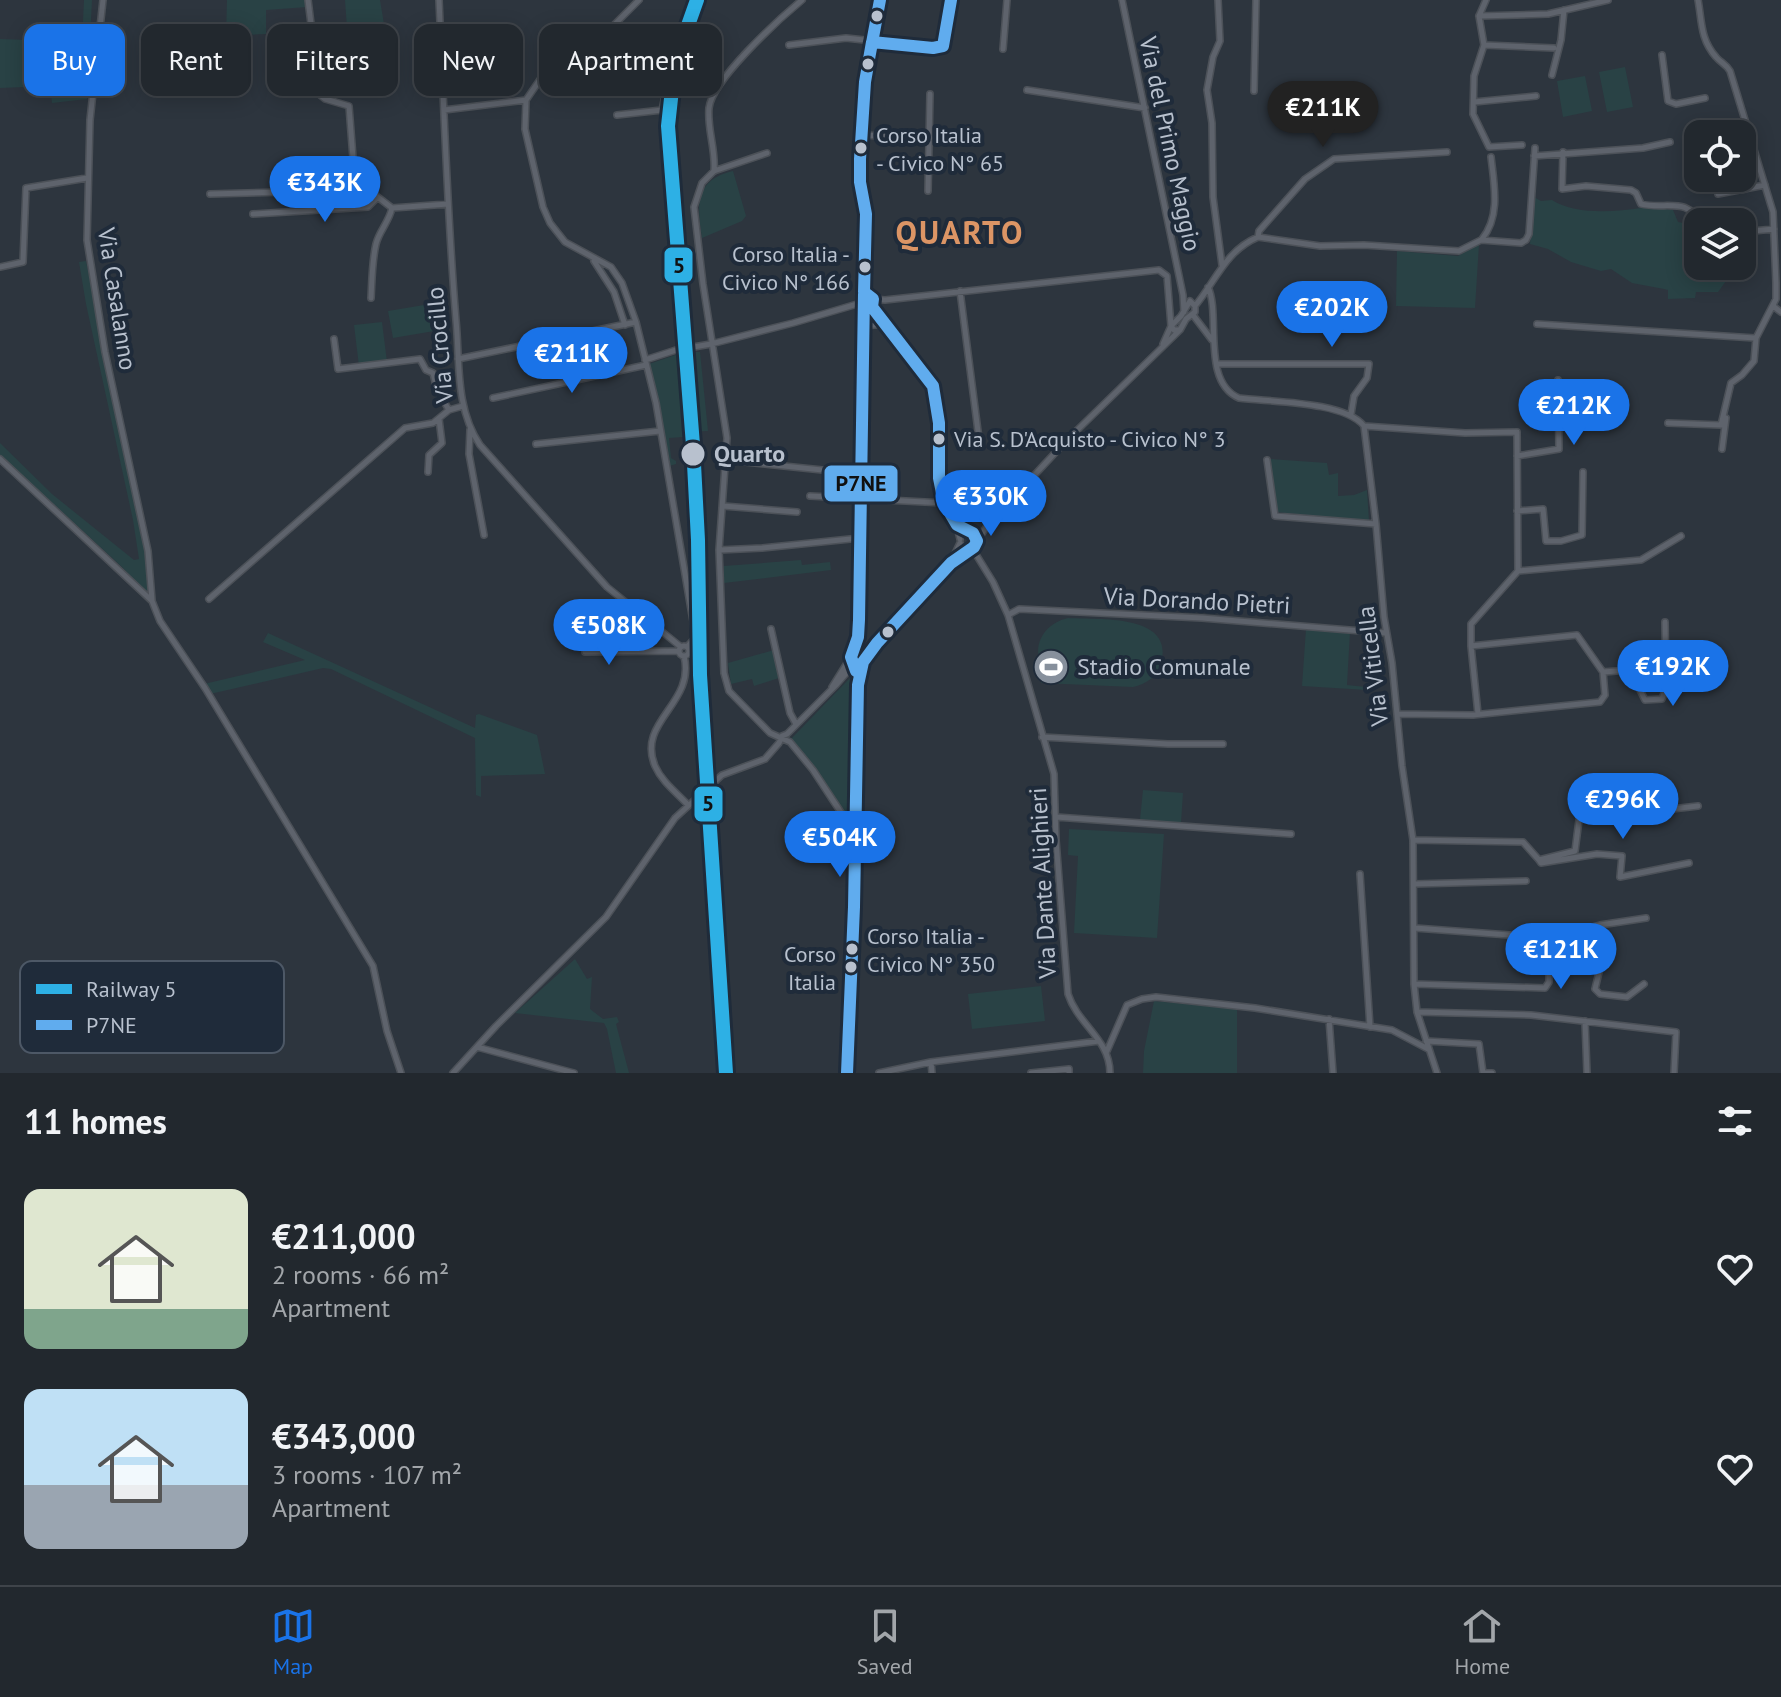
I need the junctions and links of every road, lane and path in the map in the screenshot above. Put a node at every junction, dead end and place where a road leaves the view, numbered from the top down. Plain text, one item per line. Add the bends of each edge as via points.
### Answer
1 (103, 0) edge
2 (308, 0) edge
3 (439, 0) edge
4 (639, 0) edge
5 (694, 0) edge
6 (802, 0) edge
7 (880, 0) edge
8 (951, 0) edge
9 (1007, 0) edge
10 (1122, 0) edge
11 (1218, 0) edge
12 (1256, 0) edge
13 (1486, 0) edge
14 (1608, 0) edge
15 (1698, 0) edge
16 (1564, 10) junction
17 (1479, 16) junction
18 (872, 42) junction
19 (789, 45) dead end
20 (1484, 45) junction
21 (1554, 48) dead end
22 (1003, 49) dead end
23 (1662, 55) dead end
24 (1552, 75) dead end
25 (1027, 90) dead end
26 (1254, 91) dead end
27 (930, 94) dead end
28 (1536, 96) dead end
29 (1705, 98) dead end
30 (526, 100) junction
31 (1474, 102) junction
32 (1145, 108) junction
33 (444, 110) junction
34 (617, 115) dead end
35 (1744, 120) edge
36 (861, 135) junction
37 (930, 138) junction
38 (1670, 142) dead end
39 (1522, 145) dead end
40 (1535, 148) dead end
41 (1447, 152) dead end
42 (1563, 152) junction
43 (767, 153) dead end
44 (1534, 156) junction
45 (1491, 157) dead end
46 (1756, 158) edge
47 (714, 171) junction
48 (87, 178) junction
49 (1765, 185) junction
50 (366, 190) junction
51 (928, 191) dead end
52 (210, 194) dead end
53 (1718, 194) dead end
54 (377, 198) junction
55 (448, 204) junction
56 (392, 208) junction
57 (1684, 208) edge
58 (253, 214) dead end
59 (1774, 229) junction
60 (1756, 231) edge
61 (1258, 237) junction
62 (1481, 240) junction
63 (591, 257) junction
64 (607, 264) junction
65 (1222, 265) junction
66 (0, 267) edge
67 (601, 270) junction
68 (1206, 289) junction
69 (960, 291) junction
70 (1183, 295) junction
71 (371, 298) dead end
72 (869, 300) junction
73 (1193, 303) junction
74 (1781, 303) edge
75 (1777, 309) edge
76 (1171, 312) junction
77 (1182, 314) junction
78 (1193, 315) junction
79 (864, 318) junction
80 (882, 321) junction
81 (636, 322) junction
82 (1537, 324) dead end
83 (625, 325) junction
84 (864, 326) junction
85 (1171, 326) junction
86 (1212, 326) junction
87 (1204, 328) junction
88 (1180, 330) junction
89 (1756, 338) junction
90 (334, 339) dead end
91 (711, 344) junction
92 (1163, 344) junction
93 (1214, 344) junction
94 (458, 359) junction
95 (645, 362) junction
96 (1217, 364) junction
97 (1736, 378) junction
98 (1558, 380) dead end
99 (493, 398) dead end
100 (463, 406) junction
101 (449, 410) junction
102 (1351, 414) junction
103 (438, 418) junction
104 (1668, 423) dead end
105 (1364, 426) junction
106 (470, 430) junction
107 (660, 431) junction
108 (979, 439) dead end
109 (536, 444) dead end
110 (1722, 449) dead end
111 (1517, 456) junction
112 (0, 459) edge
113 (726, 460) junction
114 (1267, 460) dead end
115 (428, 472) dead end
116 (1583, 472) dead end
117 (861, 474) junction
118 (810, 496) dead end
119 (861, 501) junction
120 (944, 503) junction
121 (723, 506) junction
122 (1517, 511) junction
123 (797, 512) dead end
124 (1376, 524) junction
125 (957, 525) junction
126 (987, 526) junction
127 (969, 532) junction
128 (484, 535) dead end
129 (1681, 536) dead end
130 (860, 538) junction
131 (960, 541) junction
132 (977, 541) junction
133 (971, 549) junction
134 (719, 550) junction
135 (951, 563) junction
136 (1518, 571) junction
137 (209, 599) dead end
138 (152, 601) junction
139 (1008, 615) junction
140 (1665, 622) dead end
141 (584, 629) dead end
142 (771, 629) dead end
143 (1386, 633) junction
144 (877, 643) junction
145 (1471, 646) junction
146 (682, 648) junction
147 (860, 651) junction
148 (852, 654) junction
149 (864, 660) junction
150 (855, 663) junction
151 (1603, 672) junction
152 (843, 677) junction
153 (857, 682) junction
154 (832, 688) junction
155 (1398, 714) junction
156 (1478, 714) junction
157 (796, 724) junction
158 (782, 736) junction
159 (1042, 737) junction
160 (1223, 744) dead end
161 (688, 805) junction
162 (1698, 806) dead end
163 (1056, 817) junction
164 (855, 834) junction
165 (1291, 834) dead end
166 (1413, 840) junction
167 (1539, 860) junction
168 (1689, 863) dead end
169 (1360, 874) dead end
170 (1526, 881) dead end
171 (1414, 884) junction
172 (1646, 918) dead end
173 (1415, 928) junction
174 (1414, 984) junction
175 (1644, 984) dead end
176 (1417, 1012) junction
177 (1329, 1019) junction
178 (1585, 1021) junction
179 (1370, 1027) junction
180 (1100, 1041) junction
181 (1426, 1041) junction
182 (477, 1047) junction
183 (1429, 1050) junction
184 (1107, 1051) junction
185 (931, 1062) junction
186 (401, 1073) edge
187 (453, 1073) edge
188 (574, 1073) edge
189 (847, 1073) edge
190 (879, 1073) edge
191 (932, 1073) edge
192 (1031, 1073) edge
193 (1069, 1073) edge
194 (1110, 1073) edge
195 (1333, 1073) edge
196 (1437, 1073) edge
197 (1492, 1073) edge
198 (1587, 1073) edge
199 (1674, 1073) edge

1 - 48 street, Via Casalanno
2 - 50 street via 320,95 349,106 354,171
3 - 33 street, Via Crocillo
4 - 30 street via 610,29 558,56
5 - 34 street via 674,53 662,110
6 - 47 street via 714,90 708,115
7 - 18 street
8 - 18 street via 943,46
9 - 22 street
10 - 32 street, Via del Primo Maggio
11 - 65 street via 1220,41 1207,90
12 - 26 street
13 - 17 street
14 - 16 street
15 - 35 street via 1701,30 1716,58 1728,66
16 - 17 street
16 - 24 street
17 - 20 street
18 - 19 street via 846,38
18 - 36 street
20 - 21 street
20 - 31 street via 1474,76
23 - 29 street via 1668,101
25 - 32 street
27 - 37 street
28 - 31 street
30 - 33 street
30 - 63 street via 526,138 550,223 565,242
31 - 39 street via 1475,123 1489,147
32 - 70 street, Via del Primo Maggio
33 - 55 street, Via Crocillo
36 - 37 street
36 - 72 street
37 - 51 street
38 - 42 street
40 - 44 street
41 - 61 street via 1334,159 1305,179
42 - 44 street
42 - 57 street via 1562,189 1631,190 1641,204
43 - 47 street
44 - 62 street via 1526,240
45 - 62 street via 1496,203
46 - 49 street
47 - 91 street via 702,183 694,207
48 - 66 street via 26,188 23,262
48 - 138 street, Via Casalanno via 89,262 148,551
49 - 53 street
49 - 59 street
50 - 52 street
50 - 54 street
54 - 56 street
54 - 58 street via 368,207
55 - 56 street
55 - 94 street, Via Crocillo
56 - 71 street via 376,244
59 - 60 street
59 - 75 street
61 - 62 street via 1320,246 1459,251
61 - 65 street
63 - 64 street
63 - 67 street
64 - 67 street
64 - 81 street via 622,283
65 - 68 street
67 - 83 street
68 - 73 street
68 - 86 street
69 - 72 street
69 - 76 street via 1159,270 1167,276
69 - 108 street
70 - 73 street
70 - 77 street, Via del Primo Maggio
72 - 79 street
72 - 80 street
72 - 91 street
73 - 77 street
73 - 78 street
74 - 75 street
75 - 89 street
76 - 77 street via 1175,317
76 - 85 street
77 - 85 street
78 - 87 street
78 - 88 street
79 - 80 street
79 - 84 street
80 - 84 street
80 - 120 street via 933,386
81 - 83 street
81 - 95 street
82 - 89 street
83 - 94 street
84 - 117 street
85 - 88 street
85 - 92 street
86 - 87 street
86 - 93 street
87 - 93 street
88 - 92 street
89 - 97 street via 1754,361
90 - 101 street via 338,369 420,359 433,373
91 - 95 street
91 - 113 street
92 - 126 street
93 - 96 street
94 - 100 street, Via Crocillo
95 - 99 street
95 - 107 street
96 - 102 street via 1223,386 1234,397
96 - 102 street via 1369,364
97 - 104 street via 1721,425
97 - 110 street
98 - 111 street via 1559,449
100 - 101 street
100 - 106 street, Via Crocillo
101 - 103 street
102 - 105 street
103 - 115 street via 442,443 429,455
103 - 137 street via 405,428
105 - 111 street via 1517,432
105 - 124 street, Via Viticella
106 - 128 street via 469,454
106 - 146 street, Via Crocillo via 607,587
107 - 109 street
107 - 146 street via 695,638
111 - 122 street
112 - 138 street
113 - 117 street
113 - 121 street
114 - 124 street via 1275,516
116 - 122 street via 1582,535 1546,541 1543,509
117 - 119 street
118 - 119 street
119 - 120 street
119 - 130 street
120 - 125 street
121 - 123 street
121 - 134 street
122 - 136 street
124 - 143 street, Via Viticella
125 - 127 street
125 - 131 street
126 - 127 street
126 - 132 street
127 - 131 street
127 - 132 street
129 - 136 street via 1641,560
130 - 134 street
130 - 148 street via 858,637
131 - 133 street
131 - 135 street
132 - 133 street
133 - 135 street
133 - 139 street, Via Dante Alighieri
134 - 158 street via 726,687 770,733
135 - 144 street
136 - 145 street via 1474,619
138 - 186 street via 373,966
139 - 143 street, Via Dorando Pietri via 1019,609
139 - 159 street, Via Dante Alighieri
140 - 151 street via 1662,699 1645,700 1630,670
141 - 146 street via 585,652
142 - 157 street
143 - 155 street, Via Viticella
144 - 147 street
144 - 149 street
145 - 151 street via 1574,633
145 - 156 street
146 - 161 street, Via Crocillo via 686,681 654,736 653,759
147 - 148 street
147 - 149 street
148 - 150 street
148 - 154 street
149 - 150 street
149 - 153 street
150 - 152 street
150 - 153 street
151 - 156 street via 1605,695 1600,702
152 - 153 street
152 - 154 street
153 - 164 street
154 - 157 street
155 - 156 street
155 - 166 street, Via Viticella
157 - 158 street
158 - 161 street via 758,763 715,779
158 - 164 street via 813,770 850,834
159 - 160 street
159 - 163 street, Via Dante Alighieri via 1054,774
161 - 182 street via 586,939
162 - 167 street via 1583,814 1575,851
163 - 165 street
163 - 180 street, Via Dante Alighieri via 1068,994 1076,1014
164 - 189 street
166 - 167 street via 1516,841
166 - 171 street, Via Viticella
167 - 168 street via 1622,856 1620,877
169 - 179 street
170 - 171 street
171 - 173 street, Via Viticella
172 - 173 street via 1550,938
173 - 174 street, Via Viticella
174 - 175 street via 1545,988 1553,955 1595,959 1600,968 1595,989 1600,994 1627,997
174 - 176 street, Via Viticella
176 - 178 street
176 - 181 street, Via Viticella
177 - 179 street
177 - 184 street via 1152,997 1127,1005
177 - 195 street
178 - 198 street
178 - 199 street via 1676,1032
179 - 183 street via 1401,1034
180 - 184 street, Via Dante Alighieri
180 - 185 street
181 - 183 street, Via Viticella
181 - 197 street via 1479,1044 1483,1073
182 - 187 street
182 - 188 street
183 - 196 street, Via Viticella
184 - 194 street, Via Dante Alighieri
185 - 190 street
185 - 191 street
192 - 193 street

